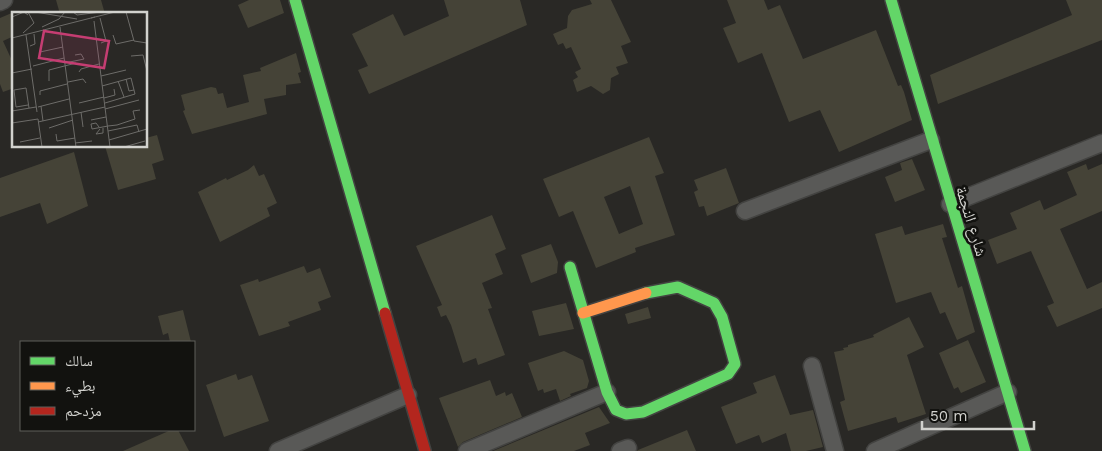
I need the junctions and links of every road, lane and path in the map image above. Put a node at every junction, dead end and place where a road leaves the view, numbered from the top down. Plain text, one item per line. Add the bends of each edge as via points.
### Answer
1 (4, 0) edge
2 (295, 0) edge
3 (891, 0) edge
4 (0, 2) edge
5 (931, 140) junction
6 (1102, 143) edge
7 (950, 204) junction
8 (744, 211) dead end
9 (570, 267) dead end
10 (583, 313) junction
11 (812, 366) dead end
12 (607, 392) junction
13 (1008, 392) junction
14 (408, 395) junction
15 (278, 451) edge
16 (425, 451) edge
17 (467, 451) edge
18 (835, 451) edge
19 (875, 451) edge
20 (1025, 451) edge

1 - 4 street
2 - 14 street
3 - 5 street, شارع النجمة
5 - 7 street, شارع النجمة
5 - 8 street
6 - 7 street
7 - 13 street, شارع النجمة
9 - 10 street
10 - 12 street
10 - 12 street via 651,291 678,287 714,303 735,356 735,364 728,374 643,412 626,414 616,410
11 - 18 street
12 - 17 street
13 - 19 street
13 - 20 street, شارع النجمة
14 - 15 street
14 - 16 street

